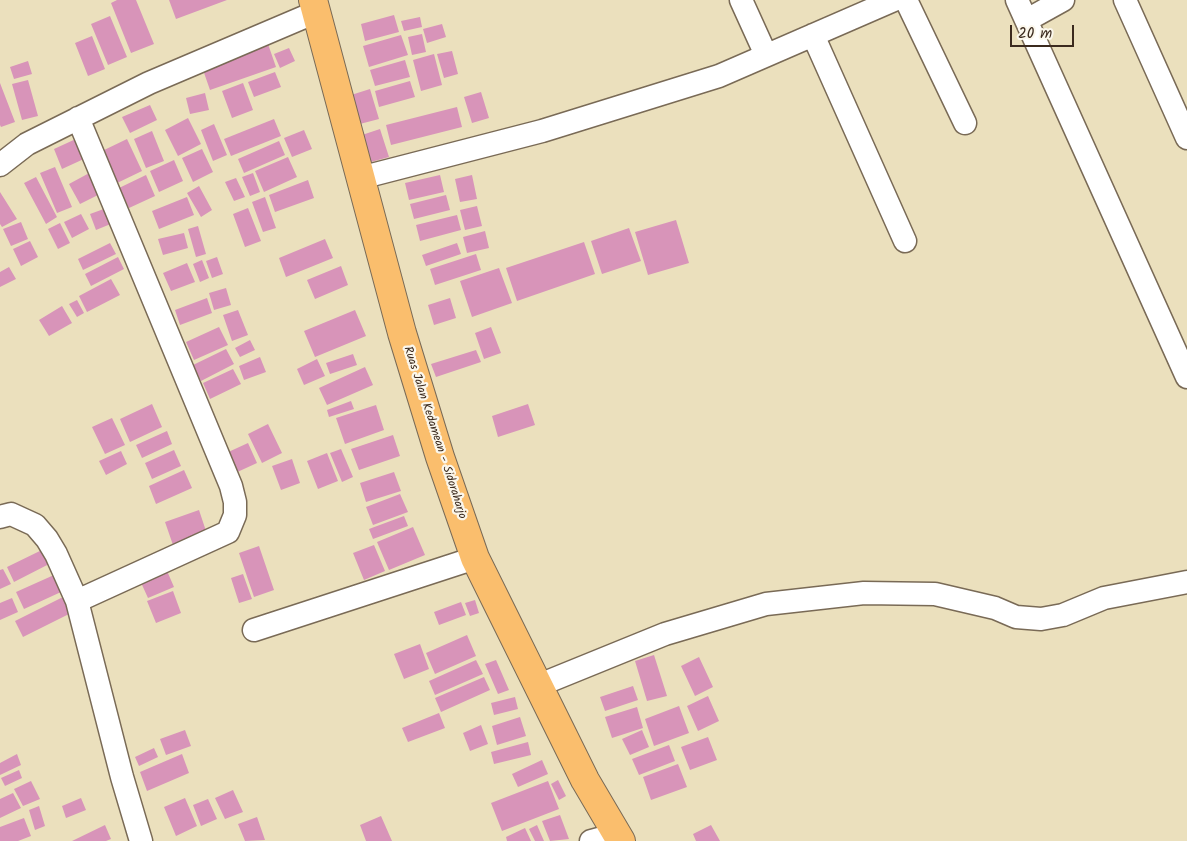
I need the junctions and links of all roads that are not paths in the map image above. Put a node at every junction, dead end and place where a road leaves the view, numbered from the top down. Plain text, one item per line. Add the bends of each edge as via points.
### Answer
1 (741, 0) edge
2 (894, 0) edge
3 (906, 0) edge
4 (1017, 0) edge
5 (1063, 0) edge
6 (1125, 0) edge
7 (314, 6) edge
8 (855, 8) edge
9 (1027, 20) junction
10 (812, 35) junction
11 (766, 55) junction
12 (78, 118) junction
13 (965, 122) dead end
14 (1187, 138) edge
15 (0, 165) edge
16 (360, 178) junction
17 (905, 241) dead end
18 (1187, 377) edge
19 (0, 517) edge
20 (475, 558) junction
21 (1187, 582) edge
22 (77, 601) junction
23 (254, 630) dead end
24 (537, 686) junction
25 (619, 837) edge
26 (141, 841) edge
27 (591, 841) edge

1 - 11 street
2 - 8 street
3 - 13 street
4 - 9 street
5 - 9 street
6 - 14 street
7 - 12 street
7 - 16 main road, Ruas Jalan Kedamean - Sidoraharjo
8 - 10 street
9 - 18 street
10 - 11 street
10 - 17 street
11 - 16 street via 719,76 542,131
12 - 15 street via 27,144
12 - 22 street via 231,486 235,515 228,532
16 - 20 main road, Ruas Jalan Kedamean - Sidoraharjo via 402,333
19 - 22 street via 11,514 35,525 56,554
20 - 23 street
20 - 24 main road, Ruas Jalan Kedamean - Sidoraharjo
21 - 24 street via 1104,598 1063,615 1041,619 1016,617 995,608 935,594 864,592 766,604 665,634
22 - 26 street
24 - 25 main road, Ruas Jalan Kedamean - Sidoraharjo via 585,780
25 - 27 street

